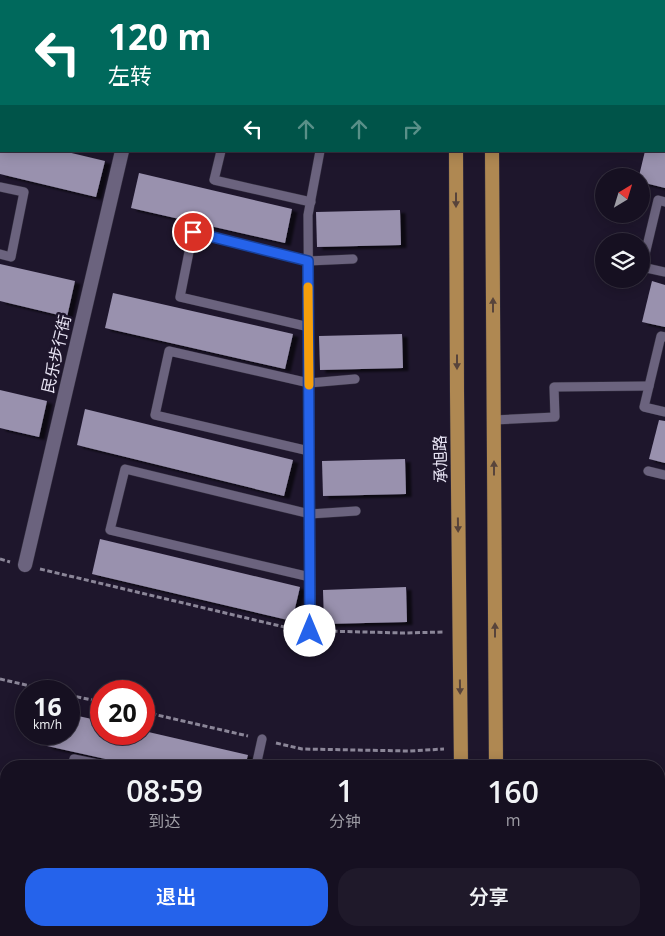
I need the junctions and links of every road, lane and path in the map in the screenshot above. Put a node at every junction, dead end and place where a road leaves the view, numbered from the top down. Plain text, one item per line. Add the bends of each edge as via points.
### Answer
1 (122, 152) edge
2 (220, 152) edge
3 (320, 152) edge
4 (456, 152) edge
5 (492, 152) edge
6 (0, 186) edge
7 (311, 202) junction
8 (665, 202) edge
9 (0, 254) edge
10 (352, 259) dead end
11 (308, 261) junction
12 (665, 272) edge
13 (309, 327) junction
14 (665, 337) edge
15 (355, 379) dead end
16 (309, 383) junction
17 (649, 386) junction
18 (665, 412) edge
19 (494, 420) junction
20 (309, 451) junction
21 (648, 471) dead end
22 (665, 475) edge
23 (356, 511) dead end
24 (310, 514) junction
25 (0, 559) edge
26 (25, 565) junction
27 (310, 577) junction
28 (310, 631) junction
29 (460, 631) junction
30 (0, 679) edge
31 (15, 682) edge
32 (155, 715) edge
33 (262, 739) junction
34 (461, 748) junction
35 (257, 760) edge
36 (461, 760) edge
37 (496, 760) edge

1 - 26 street, 民乐步行街
2 - 7 lane via 214,180
3 - 7 lane
4 -> 29 main road, 承旭路
19 -> 5 main road
6 - 9 lane via 24,192 11,257
7 - 11 lane
8 - 12 lane via 658,200 642,267
10 - 11 lane
11 - 13 lane
11 - 13 lane via 193,232 180,297
13 - 16 lane
14 - 17 lane via 662,336
15 - 16 lane
16 - 20 lane
16 - 20 lane via 169,351 155,415
17 - 18 lane via 644,406
17 - 19 lane via 554,387 555,417
37 -> 19 main road
20 - 24 lane
21 - 22 lane
23 - 24 lane
24 - 27 lane
24 - 27 lane via 125,469 110,530
25 - 26 path
26 - 28 path
27 - 28 lane
28 - 29 path
29 -> 34 main road, 承旭路
30 - 31 path
32 - 33 path
33 - 34 path via 302,749 409,751
33 - 35 lane
34 - 36 main road, 承旭路

